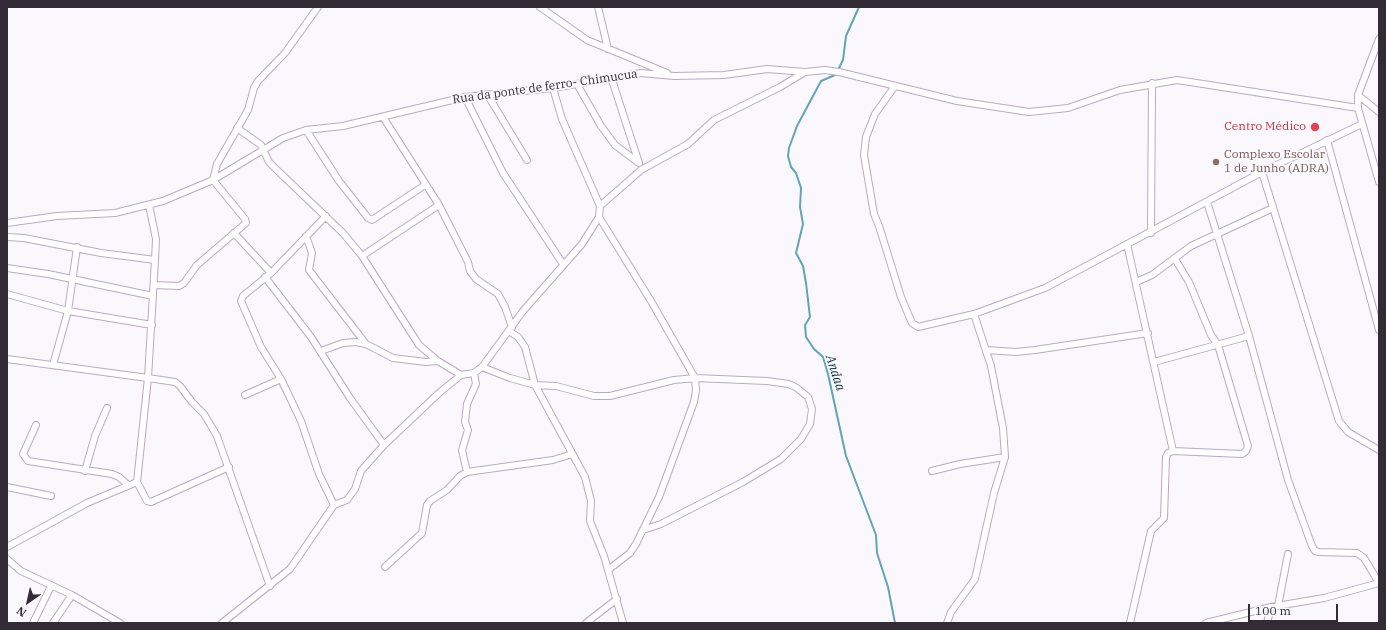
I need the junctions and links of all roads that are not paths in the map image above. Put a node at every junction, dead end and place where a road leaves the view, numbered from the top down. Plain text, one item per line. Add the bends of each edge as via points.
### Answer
1 (318, 7) edge
2 (540, 7) edge
3 (598, 7) edge
4 (1379, 39) edge
5 (608, 49) junction
6 (805, 72) junction
7 (674, 76) junction
8 (611, 77) junction
9 (1152, 83) junction
10 (577, 84) junction
11 (895, 86) junction
12 (553, 88) junction
13 (487, 94) junction
14 (1358, 95) junction
15 (465, 97) junction
16 (1358, 108) junction
17 (1379, 112) edge
18 (383, 118) junction
19 (1362, 124) junction
20 (237, 128) junction
21 (306, 130) junction
22 (1327, 140) junction
23 (263, 150) junction
24 (527, 160) dead end
25 (639, 163) junction
26 (641, 170) junction
27 (1262, 172) junction
28 (213, 180) junction
29 (1379, 182) edge
30 (425, 184) junction
31 (1207, 202) junction
32 (149, 204) junction
33 (439, 205) junction
34 (600, 206) junction
35 (1273, 208) junction
36 (326, 216) junction
37 (599, 217) junction
38 (7, 223) edge
39 (234, 233) junction
40 (1151, 233) junction
41 (1217, 235) junction
42 (7, 236) edge
43 (306, 236) junction
44 (1127, 244) junction
45 (77, 247) junction
46 (362, 256) junction
47 (155, 260) junction
48 (1175, 260) junction
49 (563, 264) junction
50 (7, 268) edge
51 (271, 273) junction
52 (265, 277) junction
53 (72, 279) junction
54 (1136, 282) junction
55 (154, 286) junction
56 (7, 294) edge
57 (153, 296) junction
58 (68, 311) junction
59 (974, 314) junction
60 (152, 325) junction
61 (510, 329) junction
62 (1379, 330) edge
63 (1148, 333) junction
64 (1249, 336) junction
65 (366, 344) junction
66 (1218, 345) junction
67 (986, 350) junction
68 (321, 351) junction
69 (7, 359) edge
70 (438, 361) junction
71 (1154, 362) junction
72 (53, 365) junction
73 (482, 367) junction
74 (474, 373) junction
75 (461, 375) junction
76 (148, 378) junction
77 (695, 378) junction
78 (281, 379) junction
79 (535, 385) junction
80 (245, 395) dead end
81 (107, 408) dead end
82 (36, 425) dead end
83 (384, 445) junction
84 (1379, 450) edge
85 (1173, 451) junction
86 (572, 454) junction
87 (1005, 457) junction
88 (229, 467) junction
89 (85, 471) junction
90 (932, 471) dead end
91 (467, 472) junction
92 (137, 482) junction
93 (128, 485) junction
94 (7, 487) edge
95 (51, 496) dead end
96 (334, 505) junction
97 (643, 530) junction
98 (7, 547) edge
99 (1288, 554) dead end
100 (7, 559) edge
101 (385, 567) dead end
102 (608, 570) junction
103 (1379, 583) edge
104 (51, 586) junction
105 (270, 586) junction
106 (72, 595) junction
107 (617, 599) junction
108 (1278, 606) junction
109 (1271, 607) junction
110 (118, 622) edge
111 (33, 623) edge
112 (53, 623) edge
113 (222, 623) edge
114 (586, 623) edge
115 (623, 623) edge
116 (948, 623) edge
117 (1130, 623) edge
118 (1206, 623) edge
119 (1267, 623) edge

1 - 20 street via 285,53 258,81 248,110
2 - 5 street via 587,40
3 - 5 street
4 - 14 street
5 - 7 street
6 - 7 street, Rua da ponte de ferro- Chimucua via 767,69 724,76
6 - 11 street, Rua da ponte de ferro- Chimucua via 839,72
6 - 26 street via 714,120 688,144
7 - 8 street, Rua da ponte de ferro- Chimucua via 642,73
8 - 10 street, Rua da ponte de ferro- Chimucua
8 - 25 street
9 - 11 street, Rua da ponte de ferro- Chimucua via 1120,90 1068,108 1029,112 957,101
9 - 16 street, Rua da ponte de ferro- Chimucua via 1177,80
9 - 40 street
10 - 12 street, Rua da ponte de ferro- Chimucua
10 - 25 street via 615,145
11 - 59 street via 875,114 866,137 864,155 874,214 901,297 912,324 918,327
12 - 13 street, Rua da ponte de ferro- Chimucua
12 - 34 street via 562,119
13 - 15 street, Rua da ponte de ferro- Chimucua
13 - 24 street
14 - 16 street
14 - 17 street
15 - 18 street, Rua da ponte de ferro- Chimucua
15 - 49 street via 503,173
16 - 19 street
18 - 21 street, Rua da ponte de ferro- Chimucua
18 - 30 street
19 - 22 street
19 - 29 street
20 - 23 street via 258,142
20 - 28 street via 217,164
21 - 23 street, Rua da ponte de ferro- Chimucua via 282,138
21 - 30 street via 339,181 372,220
22 - 27 street
22 - 62 street
23 - 28 street, Rua da ponte de ferro- Chimucua
23 - 36 street via 269,162
25 - 26 street
26 - 34 street
27 - 31 street
27 - 35 street
28 - 32 street, Rua da ponte de ferro- Chimucua
28 - 39 street via 247,221
30 - 33 street
31 - 40 street
31 - 41 street
32 - 38 street, Rua da ponte de ferro- Chimucua via 115,213 57,216
32 - 47 street via 156,239
33 - 46 street
33 - 61 street via 468,262 470,271 476,279 498,294 505,307
34 - 37 street
35 - 41 street
35 - 84 street via 1338,422 1348,432
36 - 43 street
36 - 46 street
37 - 49 street via 582,244
37 - 77 street
39 - 51 street
39 - 55 street via 197,265 184,283 179,286
40 - 44 street
41 - 48 street via 1192,246
41 - 64 street
42 - 45 street
43 - 51 street
43 - 65 street via 312,253 309,270
44 - 54 street
44 - 59 street via 1045,288
45 - 47 street
45 - 53 street
46 - 70 street via 419,346
47 - 55 street
48 - 54 street
48 - 66 street
49 - 61 street
50 - 53 street
51 - 52 street
52 - 68 street
52 - 78 street via 243,296 242,305 261,347
53 - 57 street
53 - 58 street
54 - 63 street
55 - 57 street
56 - 58 street
57 - 60 street
58 - 60 street
58 - 72 street
59 - 67 street
60 - 76 street
61 - 73 street
61 - 79 street via 525,347
63 - 67 street via 1016,352
63 - 71 street
64 - 66 street
64 - 103 street via 1282,460 1312,546 1319,552 1357,553 1364,558
65 - 68 street via 343,343
65 - 70 street via 393,358
66 - 71 street
66 - 85 street via 1248,446 1246,452 1242,454
67 - 87 street via 1003,428
68 - 83 street via 350,398
69 - 72 street
70 - 75 street
71 - 85 street
72 - 76 street
73 - 74 street
73 - 79 street
74 - 75 street
74 - 91 street via 476,384 467,404 465,422 468,430 462,450
75 - 83 street
76 - 88 street via 175,382 180,386 208,419
76 - 92 street
77 - 79 street via 656,383 610,396 594,396 556,386
77 - 97 street via 694,402
77 - 97 street via 789,384 808,397 812,409 810,424 801,439 781,460 668,521
78 - 80 street
78 - 96 street via 301,421 319,474
79 - 86 street
81 - 89 street via 95,436
82 - 89 street via 23,454 25,459
83 - 96 street via 361,471 355,489 346,500
85 - 117 street via 1168,453 1166,458 1164,518 1151,531
86 - 91 street via 553,460
86 - 102 street via 589,487 590,522
87 - 90 street
87 - 116 street via 994,493 975,579 951,612
88 - 92 street via 151,502 147,501
88 - 105 street
89 - 93 street via 112,474
91 - 101 street via 430,501 422,533
92 - 93 street
93 - 98 street via 87,503
94 - 95 street
96 - 105 street via 290,569
97 - 102 street via 630,553
99 - 108 street
100 - 104 street via 21,571
102 - 107 street
103 - 108 street via 1324,598
104 - 106 street
104 - 111 street
105 - 113 street
106 - 110 street
106 - 112 street
107 - 114 street
107 - 115 street
108 - 109 street
109 - 118 street
109 - 119 street

